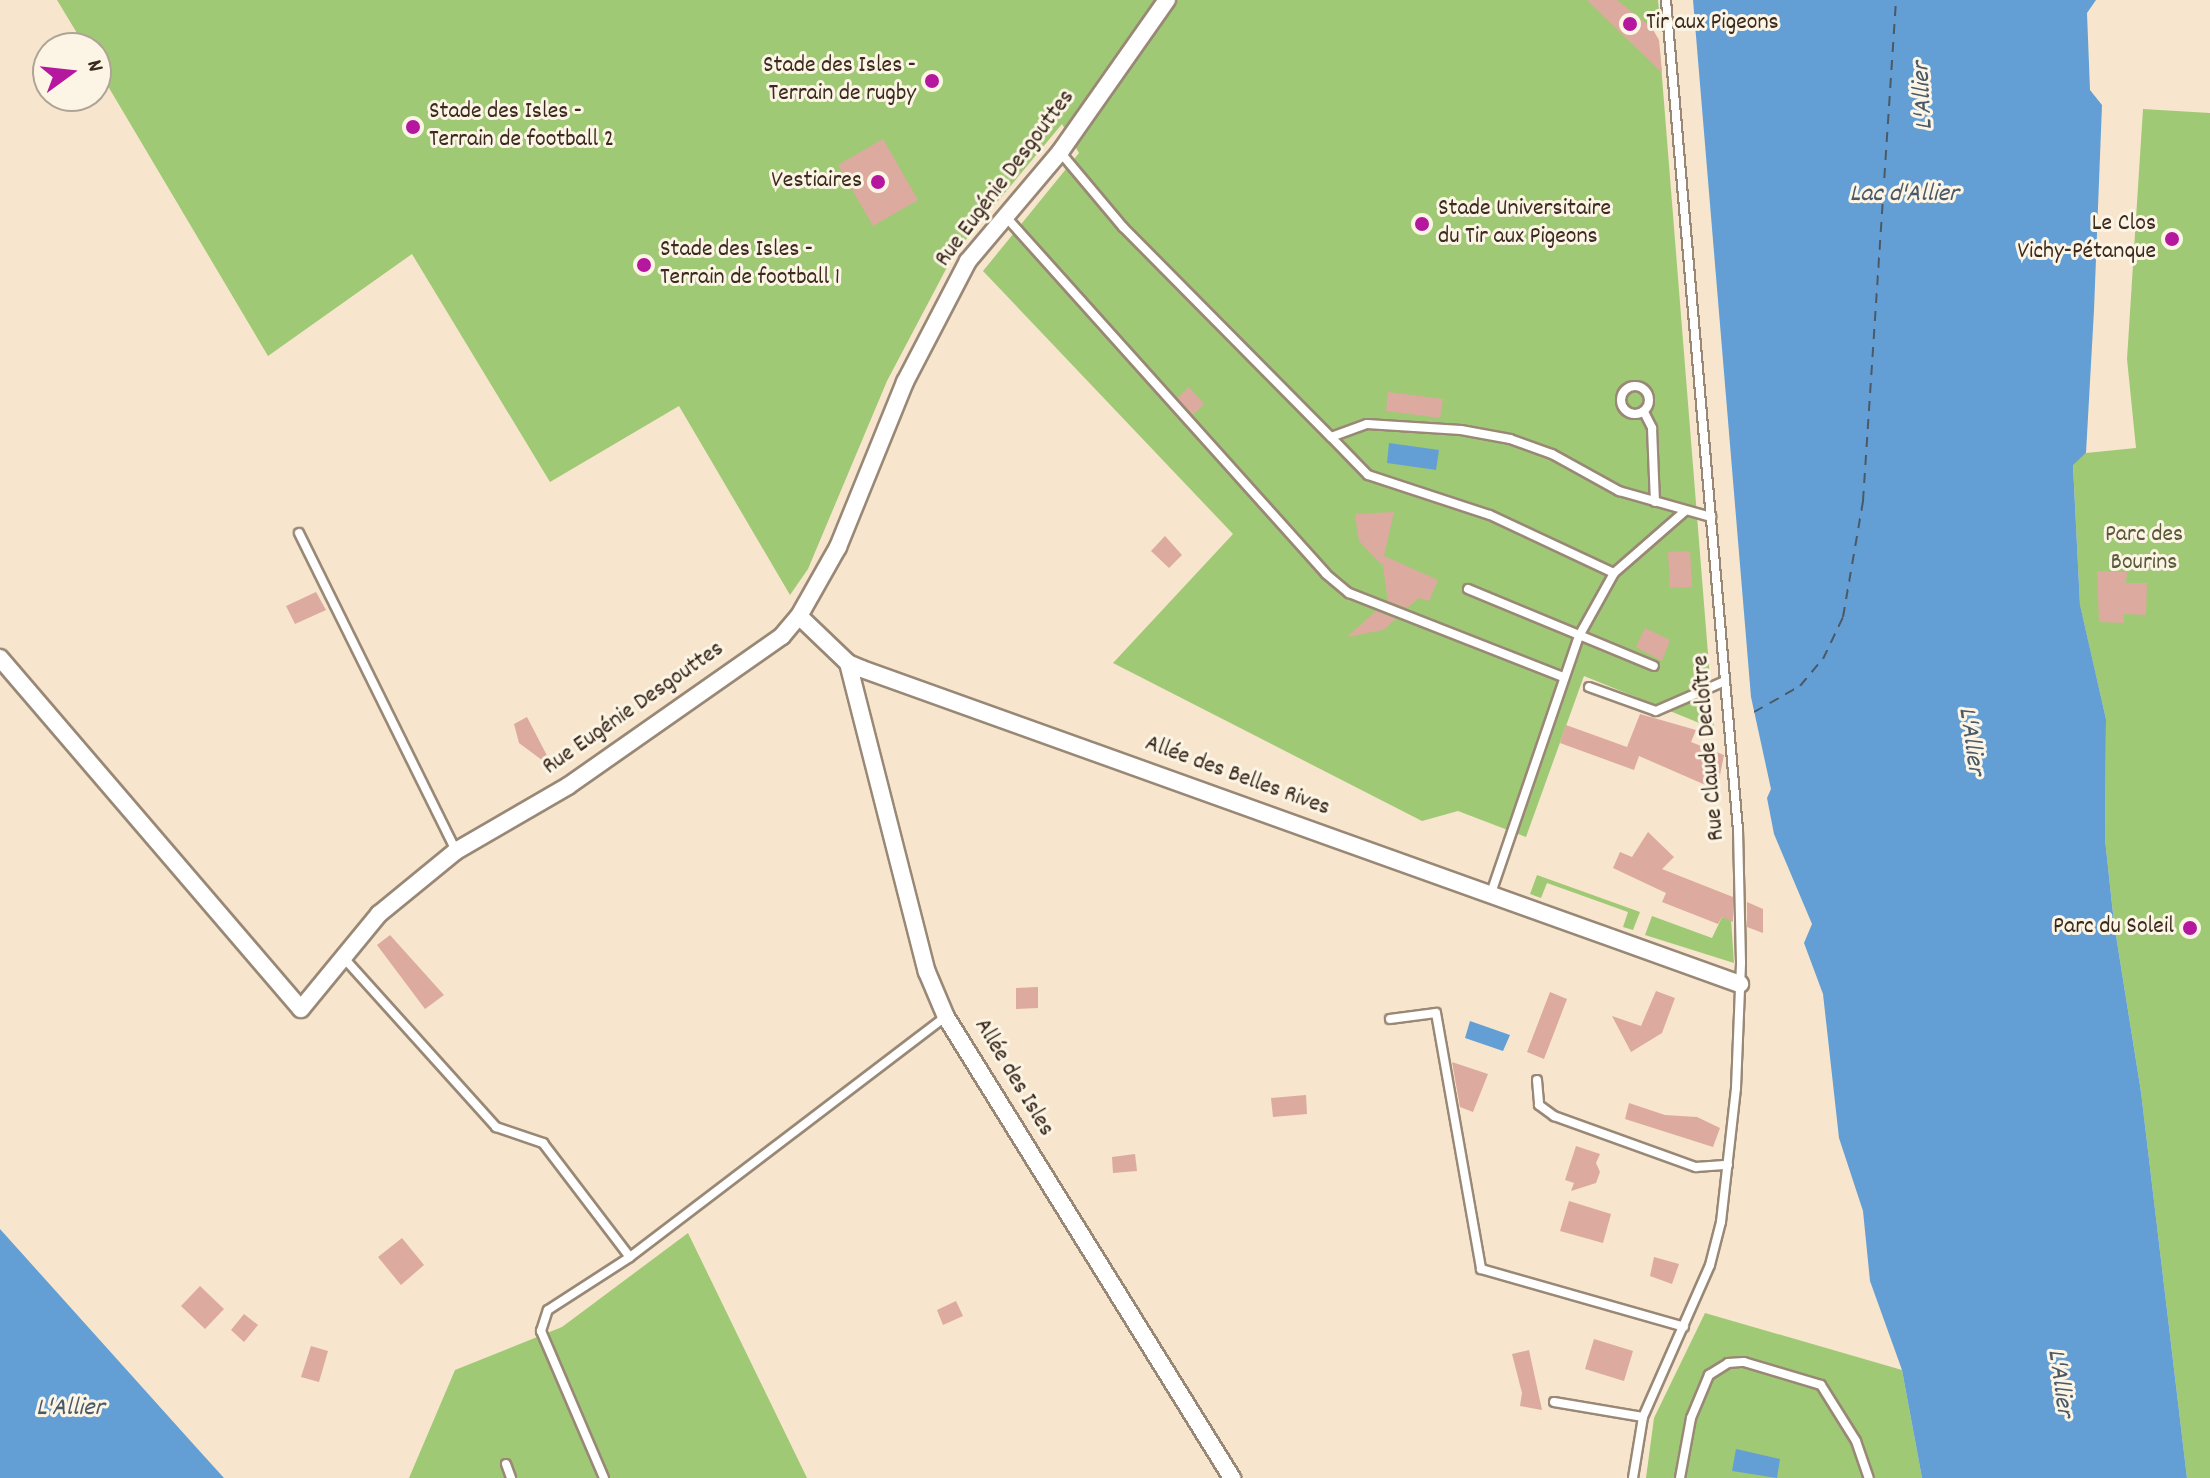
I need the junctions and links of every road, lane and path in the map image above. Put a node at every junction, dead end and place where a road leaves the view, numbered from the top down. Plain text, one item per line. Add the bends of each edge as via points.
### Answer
1 (1167, 0) edge
2 (1666, 0) edge
3 (1060, 152) junction
4 (1006, 217) junction
5 (1644, 412) dead end
6 (1331, 437) junction
7 (1655, 502) junction
8 (1685, 511) junction
9 (1711, 517) junction
10 (299, 533) dead end
11 (1614, 573) junction
12 (1468, 589) dead end
13 (799, 616) junction
14 (1579, 636) junction
15 (0, 658) edge
16 (848, 663) junction
17 (1654, 666) dead end
18 (1561, 676) junction
19 (1725, 681) junction
20 (1589, 687) dead end
21 (456, 851) junction
22 (1491, 893) junction
23 (343, 957) junction
24 (1740, 984) junction
25 (946, 1017) junction
26 (1390, 1019) dead end
27 (1537, 1080) dead end
28 (1728, 1165) junction
29 (630, 1257) junction
30 (1684, 1327) junction
31 (1554, 1402) dead end
32 (1643, 1417) junction
33 (506, 1464) dead end
34 (511, 1478) edge
35 (604, 1478) edge
36 (1232, 1478) edge
37 (1633, 1478) edge
38 (1680, 1478) edge
39 (1869, 1478) edge

1 - 3 street, Rue Eugénie Desgouttes
2 - 9 lane, Rue Claude Decloître
3 - 4 street, Rue Eugénie Desgouttes
3 - 6 lane via 1123,227
4 - 13 street, Rue Eugénie Desgouttes via 968,261 944,303 905,382 838,547
4 - 18 lane via 1326,574 1349,593
5 - 7 lane via 1652,428
6 - 7 lane via 1367,424 1510,439 1552,454 1619,491
6 - 11 lane via 1368,475 1490,515
7 - 8 lane
8 - 9 lane
8 - 11 lane
9 - 19 lane, Rue Claude Decloître
10 - 21 lane
11 - 14 lane
12 - 14 lane
13 - 16 street, Allée des Belles Rives
13 - 21 street, Rue Eugénie Desgouttes via 782,636 568,786
14 - 17 lane
14 - 18 lane
15 - 23 street, Rue Eugénie Desgouttes via 301,1009
16 - 22 street, Allée des Belles Rives
16 - 25 street, Allée des Isles via 927,972
18 - 22 lane
19 - 20 lane via 1656,711
19 - 24 lane, Rue Claude Decloître via 1739,853
21 - 23 street, Rue Eugénie Desgouttes via 379,914
22 - 24 street, Allée des Belles Rives
23 - 29 lane via 496,1127 543,1143
24 - 28 lane, Rue Claude Decloître
25 - 29 lane
25 - 36 street, Allée des Isles
26 - 30 lane via 1436,1013 1481,1269
27 - 28 lane via 1539,1105 1554,1116 1696,1167
28 - 30 lane, Rue Claude Decloître via 1710,1265
29 - 35 lane via 548,1310 541,1331
30 - 32 lane, Rue Claude Decloître
31 - 32 lane
32 - 37 lane, Rue Claude Decloître
33 - 34 lane
38 - 39 lane via 1691,1418 1709,1375 1728,1363 1744,1362 1821,1385 1856,1441

